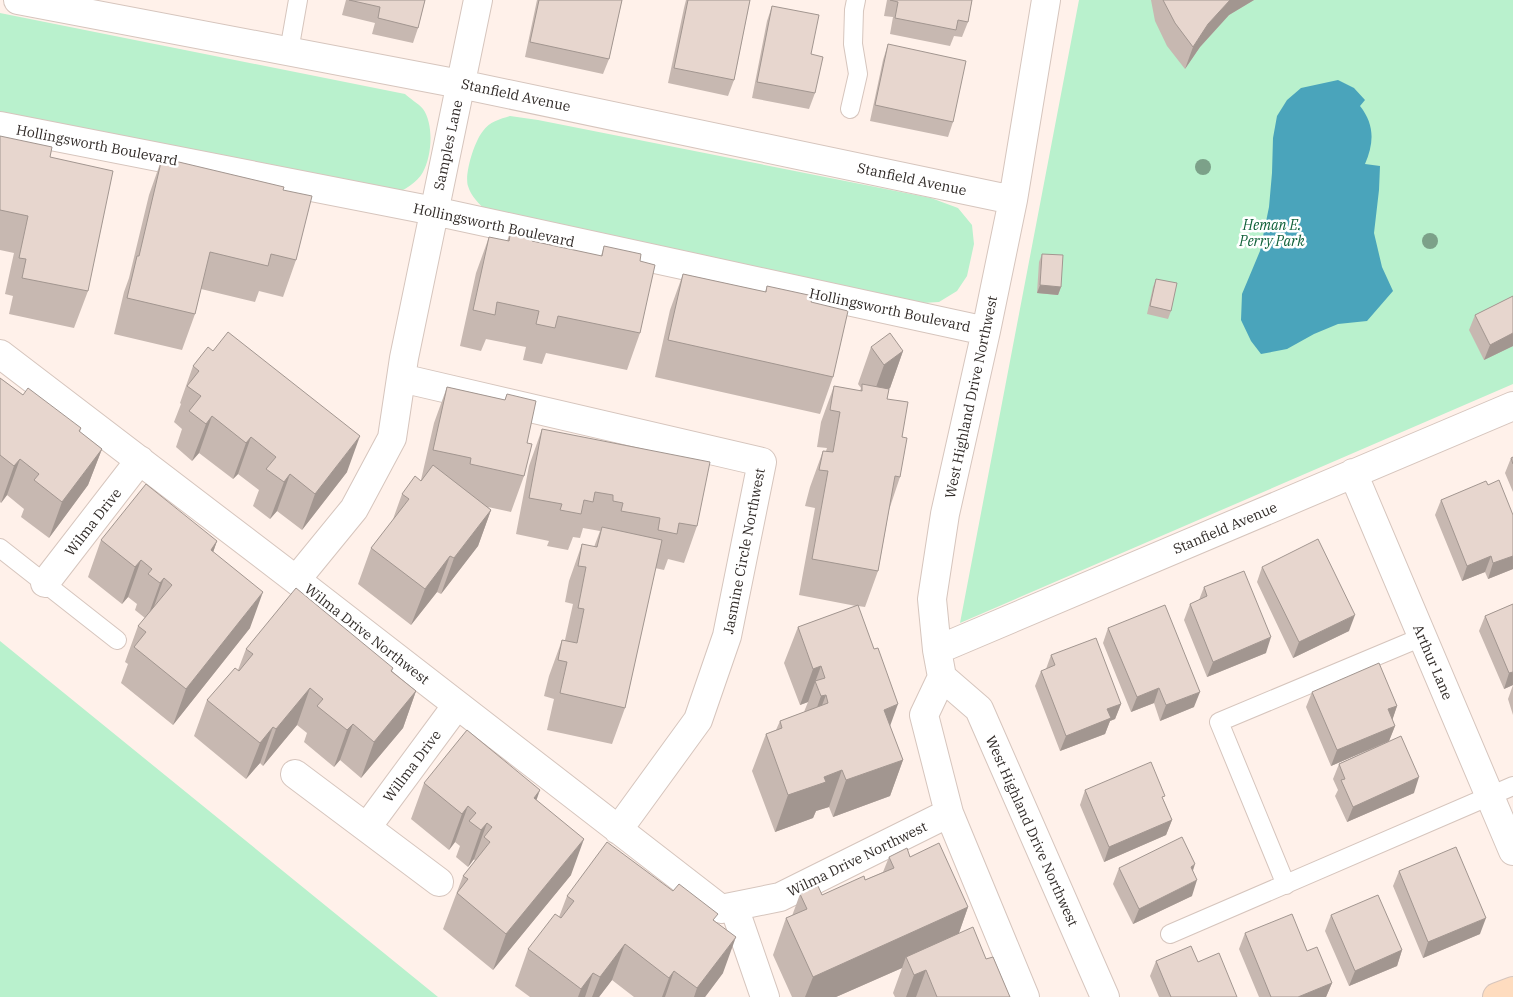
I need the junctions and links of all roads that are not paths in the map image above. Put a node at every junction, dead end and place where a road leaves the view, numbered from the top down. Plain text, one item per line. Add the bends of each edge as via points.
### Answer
1 (18, 0) edge
2 (298, 0) edge
3 (478, 0) edge
4 (856, 0) edge
5 (1046, 0) edge
6 (110, 9) edge
7 (289, 51) junction
8 (460, 84) junction
9 (850, 109) dead end
10 (0, 126) edge
11 (1012, 200) junction
12 (434, 211) junction
13 (986, 331) junction
14 (0, 354) edge
15 (402, 378) junction
16 (1513, 406) edge
17 (140, 460) junction
18 (1353, 473) junction
19 (0, 548) edge
20 (296, 580) junction
21 (45, 583) junction
22 (1422, 637) junction
23 (117, 640) dead end
24 (937, 650) junction
25 (942, 677) junction
26 (457, 705) junction
27 (295, 774) dead end
28 (1501, 791) edge
29 (949, 813) junction
30 (367, 828) junction
31 (618, 830) junction
32 (1513, 851) edge
33 (439, 882) dead end
34 (1286, 885) junction
35 (734, 906) junction
36 (1170, 934) dead end
37 (1513, 991) edge
38 (766, 997) edge
39 (1025, 997) edge
40 (1105, 997) edge
41 (1497, 997) edge

1 - 6 street, Stanfield Avenue
2 - 7 lane
3 - 8 street, Samples Lane
4 - 9 lane via 853,44 858,74
5 - 11 street, West Highland Drive Northwest
6 - 7 street, Stanfield Avenue
7 - 8 street, Stanfield Avenue
8 - 11 street, Stanfield Avenue
8 - 12 street, Samples Lane
10 - 12 street, Hollingsworth Boulevard
11 - 13 street, West Highland Drive Northwest
12 - 13 street, Hollingsworth Boulevard
12 - 15 street, Samples Lane
13 - 24 street, West Highland Drive Northwest via 945,514 932,600
14 - 17 street, Wilma Drive Northwest
15 - 20 street, Samples Lane via 392,438 354,508
15 - 31 street, Jasmine Circle Northwest via 762,462 727,636 698,720
16 - 18 street, Stanfield Avenue
17 - 20 street, Wilma Drive Northwest
17 - 21 street, Wilma Drive
18 - 22 street, Arthur Lane
18 - 24 street, Stanfield Avenue
19 - 21 lane
20 - 26 street, Wilma Drive Northwest
21 - 23 lane
22 - 28 street, Arthur Lane
22 - 34 lane via 1219,722
24 - 25 street, West Highland Drive Northwest
25 - 29 street via 924,715
25 - 40 street, West Highland Drive Northwest via 979,709
26 - 30 street, Willma Drive
26 - 31 street, Wilma Drive Northwest
27 - 30 street
28 - 32 street, Arthur Lane
28 - 34 lane
29 - 35 street, Wilma Drive Northwest via 780,897
29 - 39 street
30 - 33 street
31 - 35 street, Wilma Drive Northwest via 720,910
34 - 36 lane
35 - 38 street
37 - 41 street

